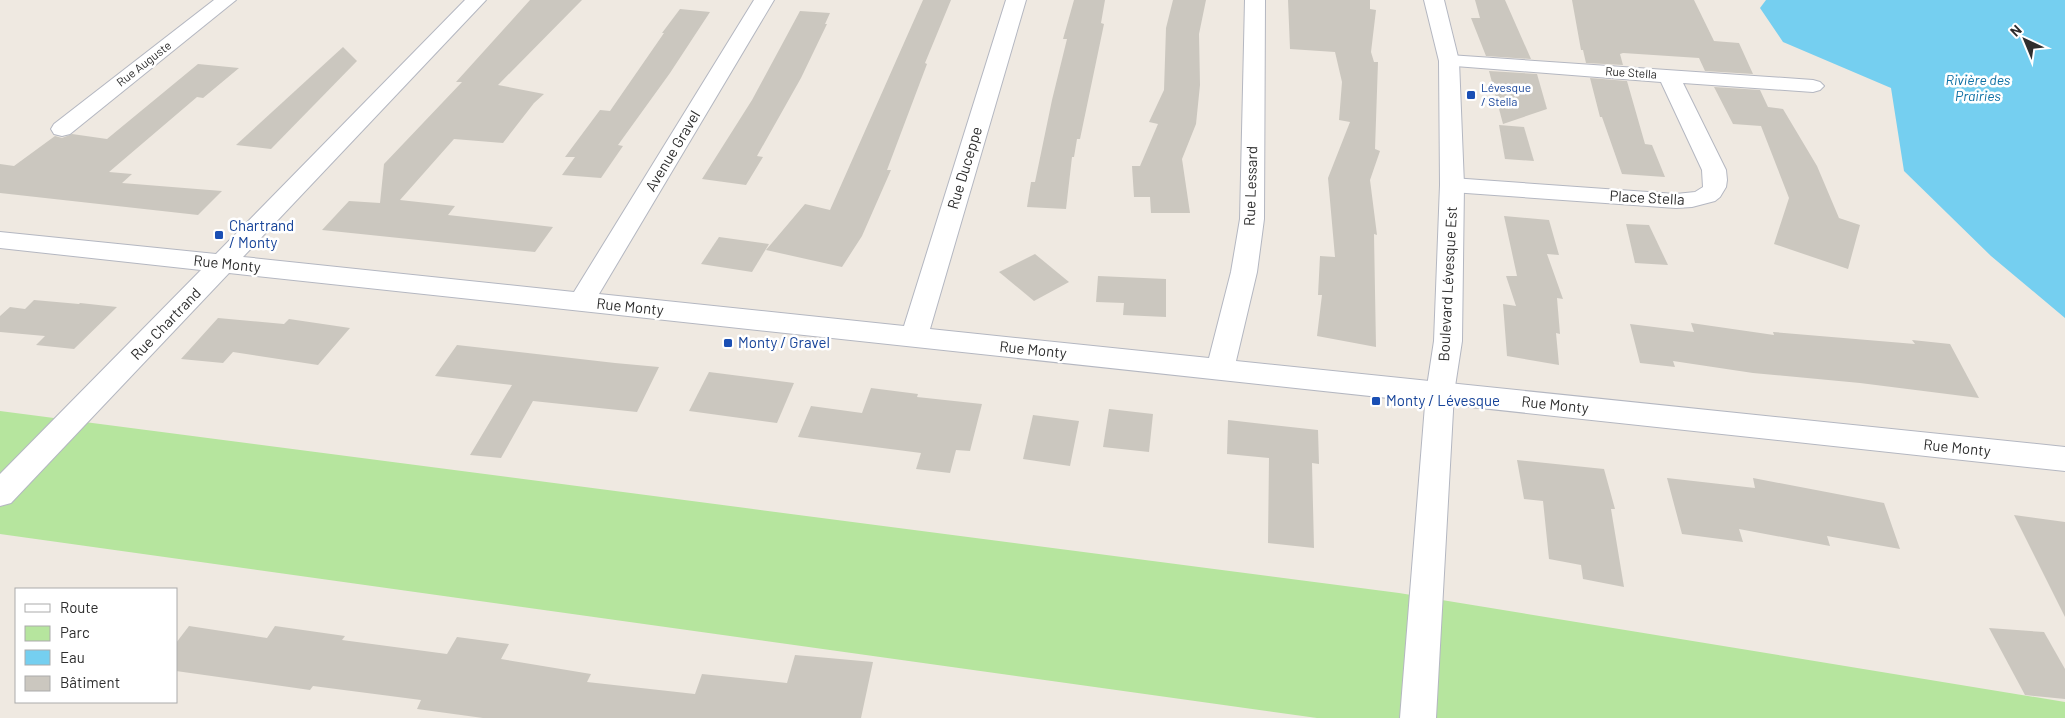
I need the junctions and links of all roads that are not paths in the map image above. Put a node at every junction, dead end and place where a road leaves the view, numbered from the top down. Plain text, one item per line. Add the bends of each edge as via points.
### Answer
1 (226, 0) edge
2 (476, 0) edge
3 (764, 0) edge
4 (1016, 0) edge
5 (1256, 0) edge
6 (1434, 0) edge
7 (1449, 61) junction
8 (1669, 76) junction
9 (1813, 86) dead end
10 (62, 129) dead end
11 (1452, 185) junction
12 (0, 240) edge
13 (224, 264) junction
14 (582, 302) junction
15 (914, 337) junction
16 (1220, 369) junction
17 (1440, 393) junction
18 (2065, 459) edge
19 (0, 494) edge
20 (1418, 718) edge

1 - 10 street, Rue Auguste
2 - 13 street, Rue Chartrand
3 - 14 street, Avenue Gravel
4 - 15 street, Rue Duceppe
5 - 16 street, Rue Lessard via 1252,219 1244,272
6 - 7 street, Boulevard Lévesque Est
7 - 8 street, Rue Stella
7 - 11 street, Boulevard Lévesque Est
8 - 9 street, Rue Stella
8 - 11 street, Place Stella via 1714,170 1716,179 1709,196 1676,201
11 - 17 street, Boulevard Lévesque Est via 1448,341
12 - 13 street, Rue Monty
13 - 14 street, Rue Monty
13 - 19 street, Rue Chartrand
14 - 15 street, Rue Monty
15 - 16 street, Rue Monty
16 - 17 street, Rue Monty
17 - 18 street, Rue Monty
17 - 20 street, Boulevard Lévesque Est

